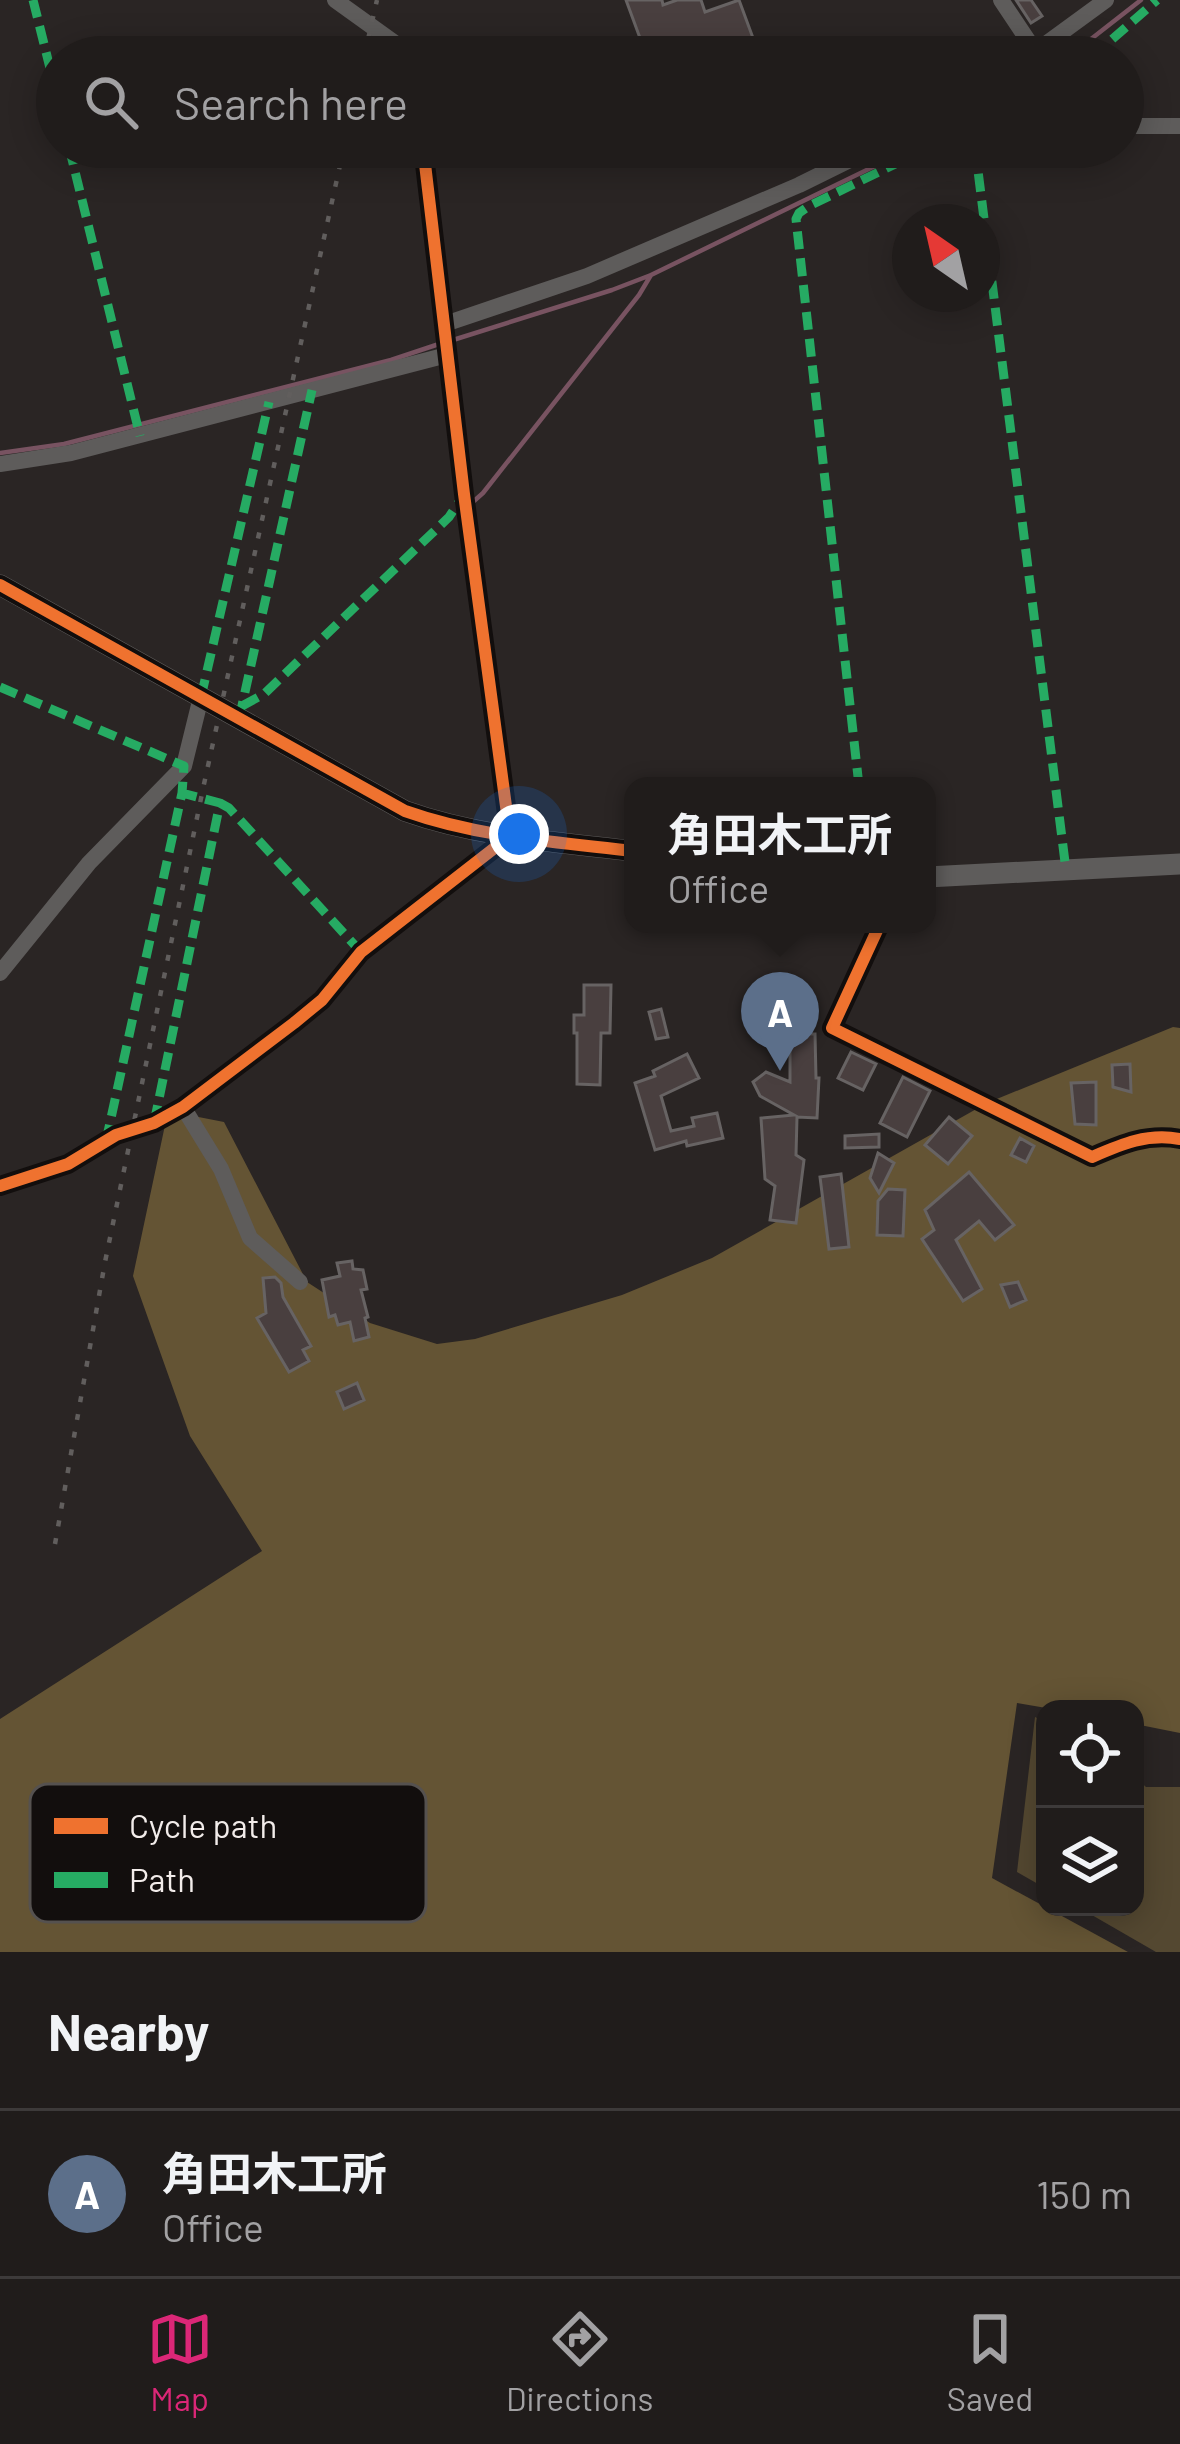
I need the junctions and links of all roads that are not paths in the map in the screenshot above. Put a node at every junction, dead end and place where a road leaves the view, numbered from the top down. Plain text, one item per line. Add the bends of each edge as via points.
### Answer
1 (335, 0) edge
2 (1001, 0) edge
3 (1106, 0) edge
4 (385, 36) edge
5 (1023, 36) edge
6 (1060, 36) edge
7 (1144, 126) edge
8 (1180, 127) edge
9 (426, 168) edge
10 (833, 168) edge
11 (446, 340) junction
12 (0, 464) edge
13 (0, 585) edge
14 (201, 697) junction
15 (510, 836) junction
16 (624, 850) edge
17 (1180, 864) edge
18 (936, 878) edge
19 (876, 933) edge
20 (0, 973) edge
21 (183, 1107) junction
22 (1180, 1139) edge
23 (0, 1186) edge
24 (300, 1282) dead end

1 - 4 street
2 - 5 street
3 - 6 street
7 - 8 street
9 - 11 street
10 - 11 street
11 - 12 street via 71,453
11 - 15 street
13 - 14 street
14 - 15 street via 405,812
14 - 20 street via 184,766 89,863
15 - 16 street
15 - 21 street via 361,952 294,1024
17 - 18 street
19 - 22 street via 832,1028 1092,1157 1151,1136
21 - 23 street via 68,1164
21 - 24 street via 250,1238

